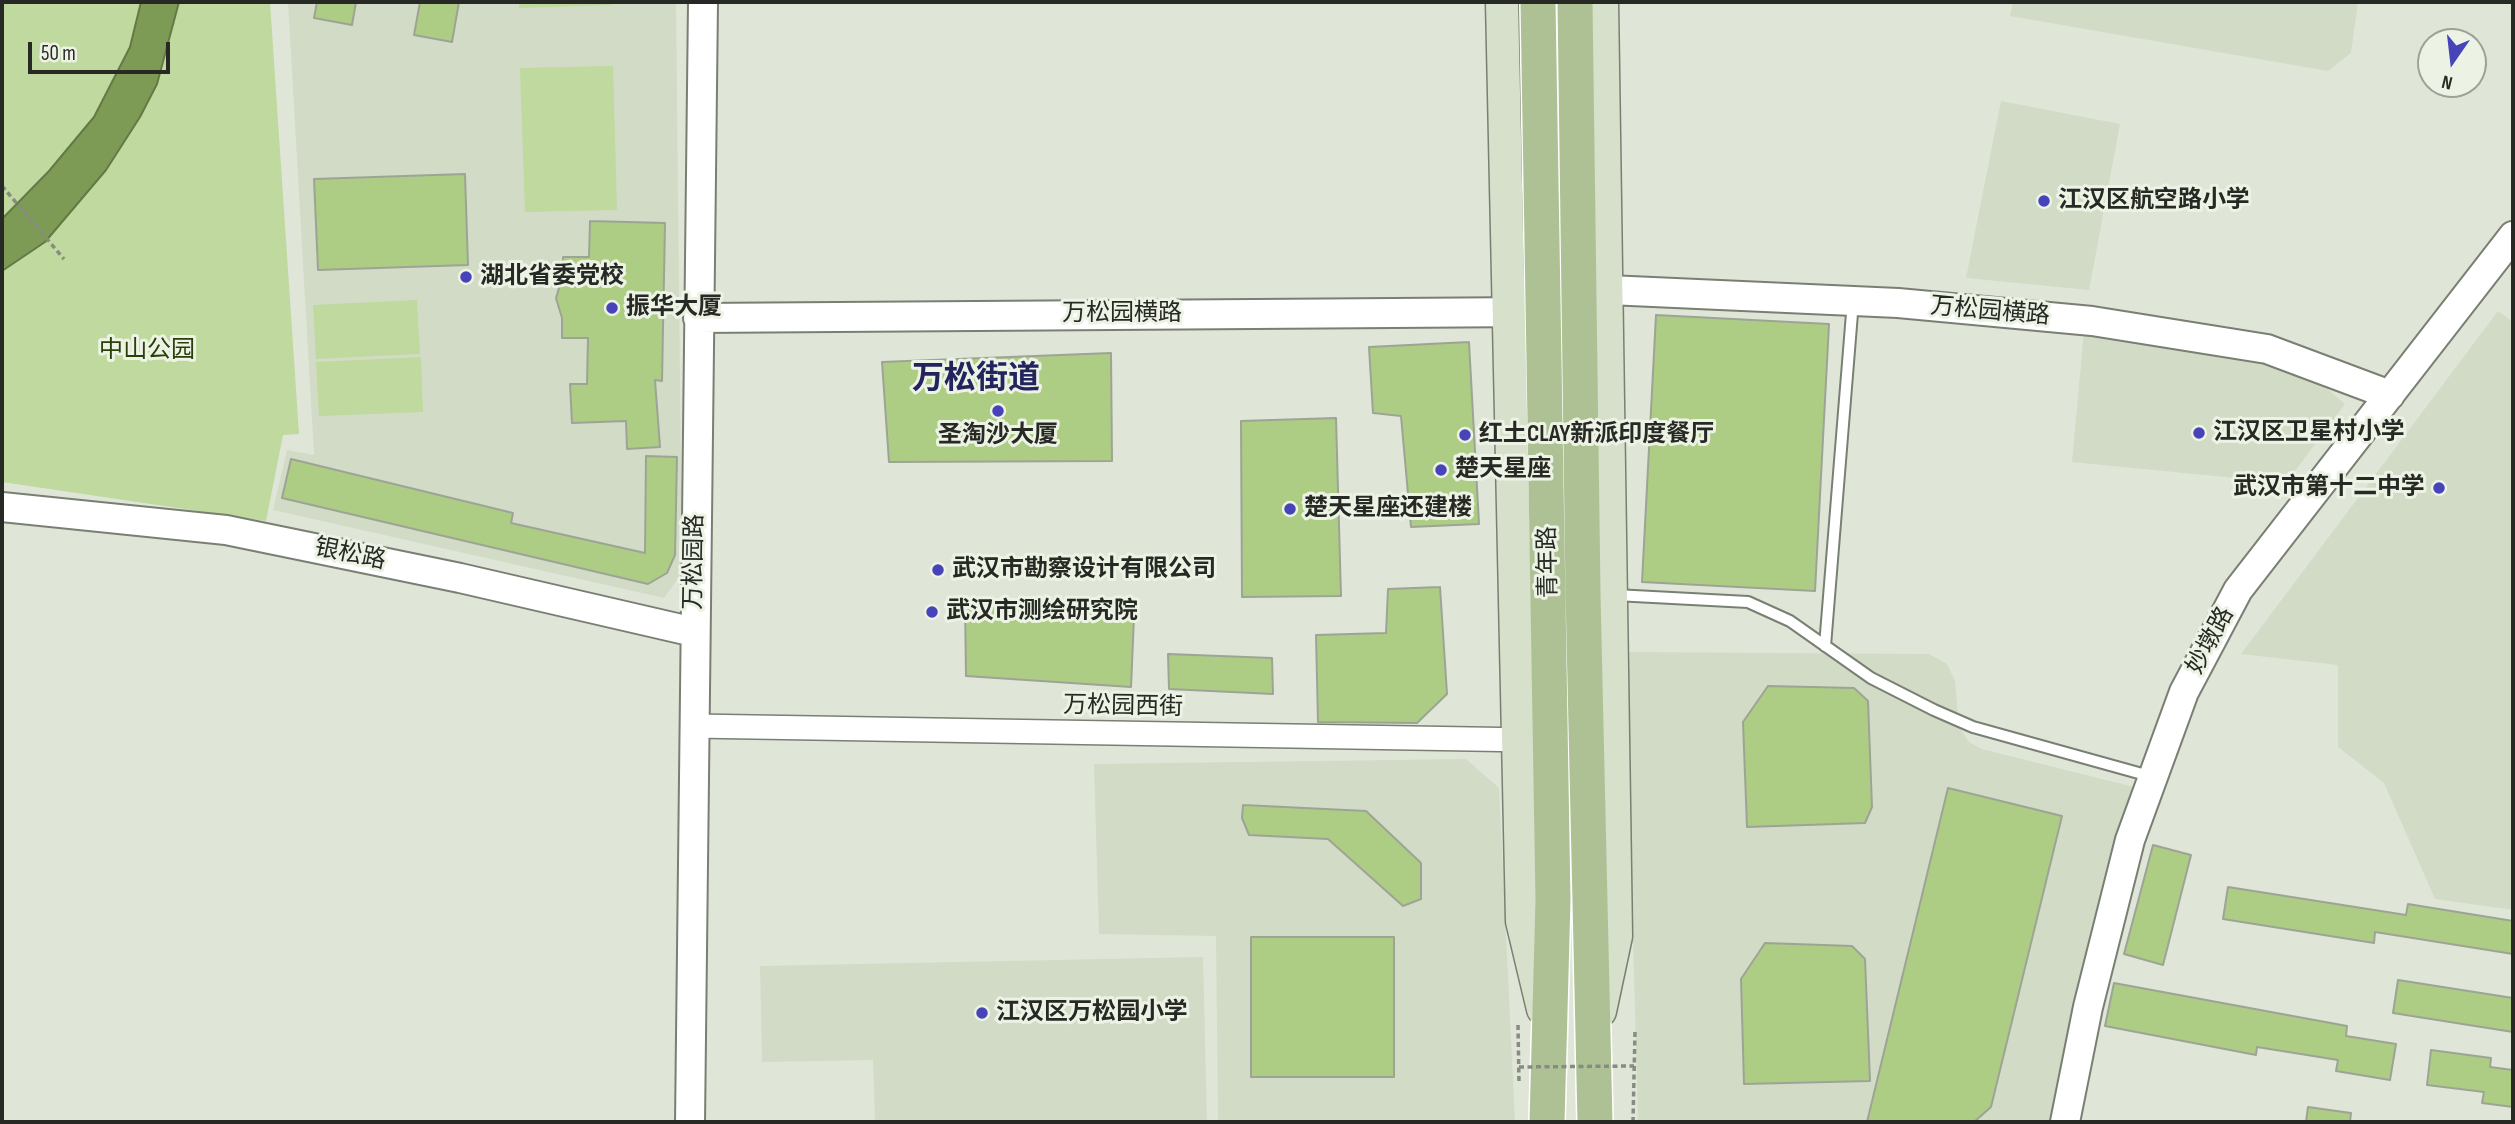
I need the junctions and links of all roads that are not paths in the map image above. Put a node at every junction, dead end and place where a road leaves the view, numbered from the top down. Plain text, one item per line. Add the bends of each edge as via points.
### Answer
1 (703, 2) edge
2 (1502, 2) edge
3 (1538, 2) edge
4 (1575, 2) edge
5 (1602, 2) edge
6 (2513, 236) edge
7 (1593, 290) junction
8 (1853, 301) junction
9 (1510, 312) junction
10 (1545, 312) junction
11 (698, 318) junction
12 (2390, 395) junction
13 (1513, 430) junction
14 (1610, 430) junction
15 (2, 507) edge
16 (1613, 595) junction
17 (1567, 630) junction
18 (694, 632) junction
19 (1825, 646) junction
20 (694, 726) junction
21 (1535, 740) junction
22 (2153, 777) junction
23 (1592, 1043) junction
24 (1593, 1112) edge
25 (1548, 1118) edge
26 (690, 1122) edge
27 (2065, 1122) edge

1 - 11 street, 万松园路
2 - 9 main road
3 - 10 main road, 青年路
4 - 7 main road, 青年路
5 - 7 main road
6 - 12 street, 妙墩路
7 - 8 street, 万松园横路
7 - 14 main road
7 - 17 main road, 青年路
8 - 12 street, 万松园横路 via 2092,321 2267,349
8 - 19 lane
9 - 10 street, 万松园横路
9 - 11 street, 万松园横路
9 - 13 main road
10 - 17 main road, 青年路
11 - 18 street, 万松园路
12 - 22 street, 妙墩路 via 2238,590 2184,692
13 - 17 main road
13 - 21 main road
14 - 16 main road
14 - 17 main road
15 - 18 street, 银松路 via 226,530
16 - 19 lane via 1748,602 1790,621
16 - 23 main road via 1616,936
17 - 21 main road, 青年路
17 - 23 main road, 青年路
18 - 20 street, 万松园路
19 - 22 lane via 1871,678 1973,727
20 - 21 street, 万松园西街
20 - 26 street, 万松园路
21 - 25 main road, 青年路 via 1551,1038
22 - 27 street, 妙墩路 via 2130,840
23 - 24 main road, 青年路

